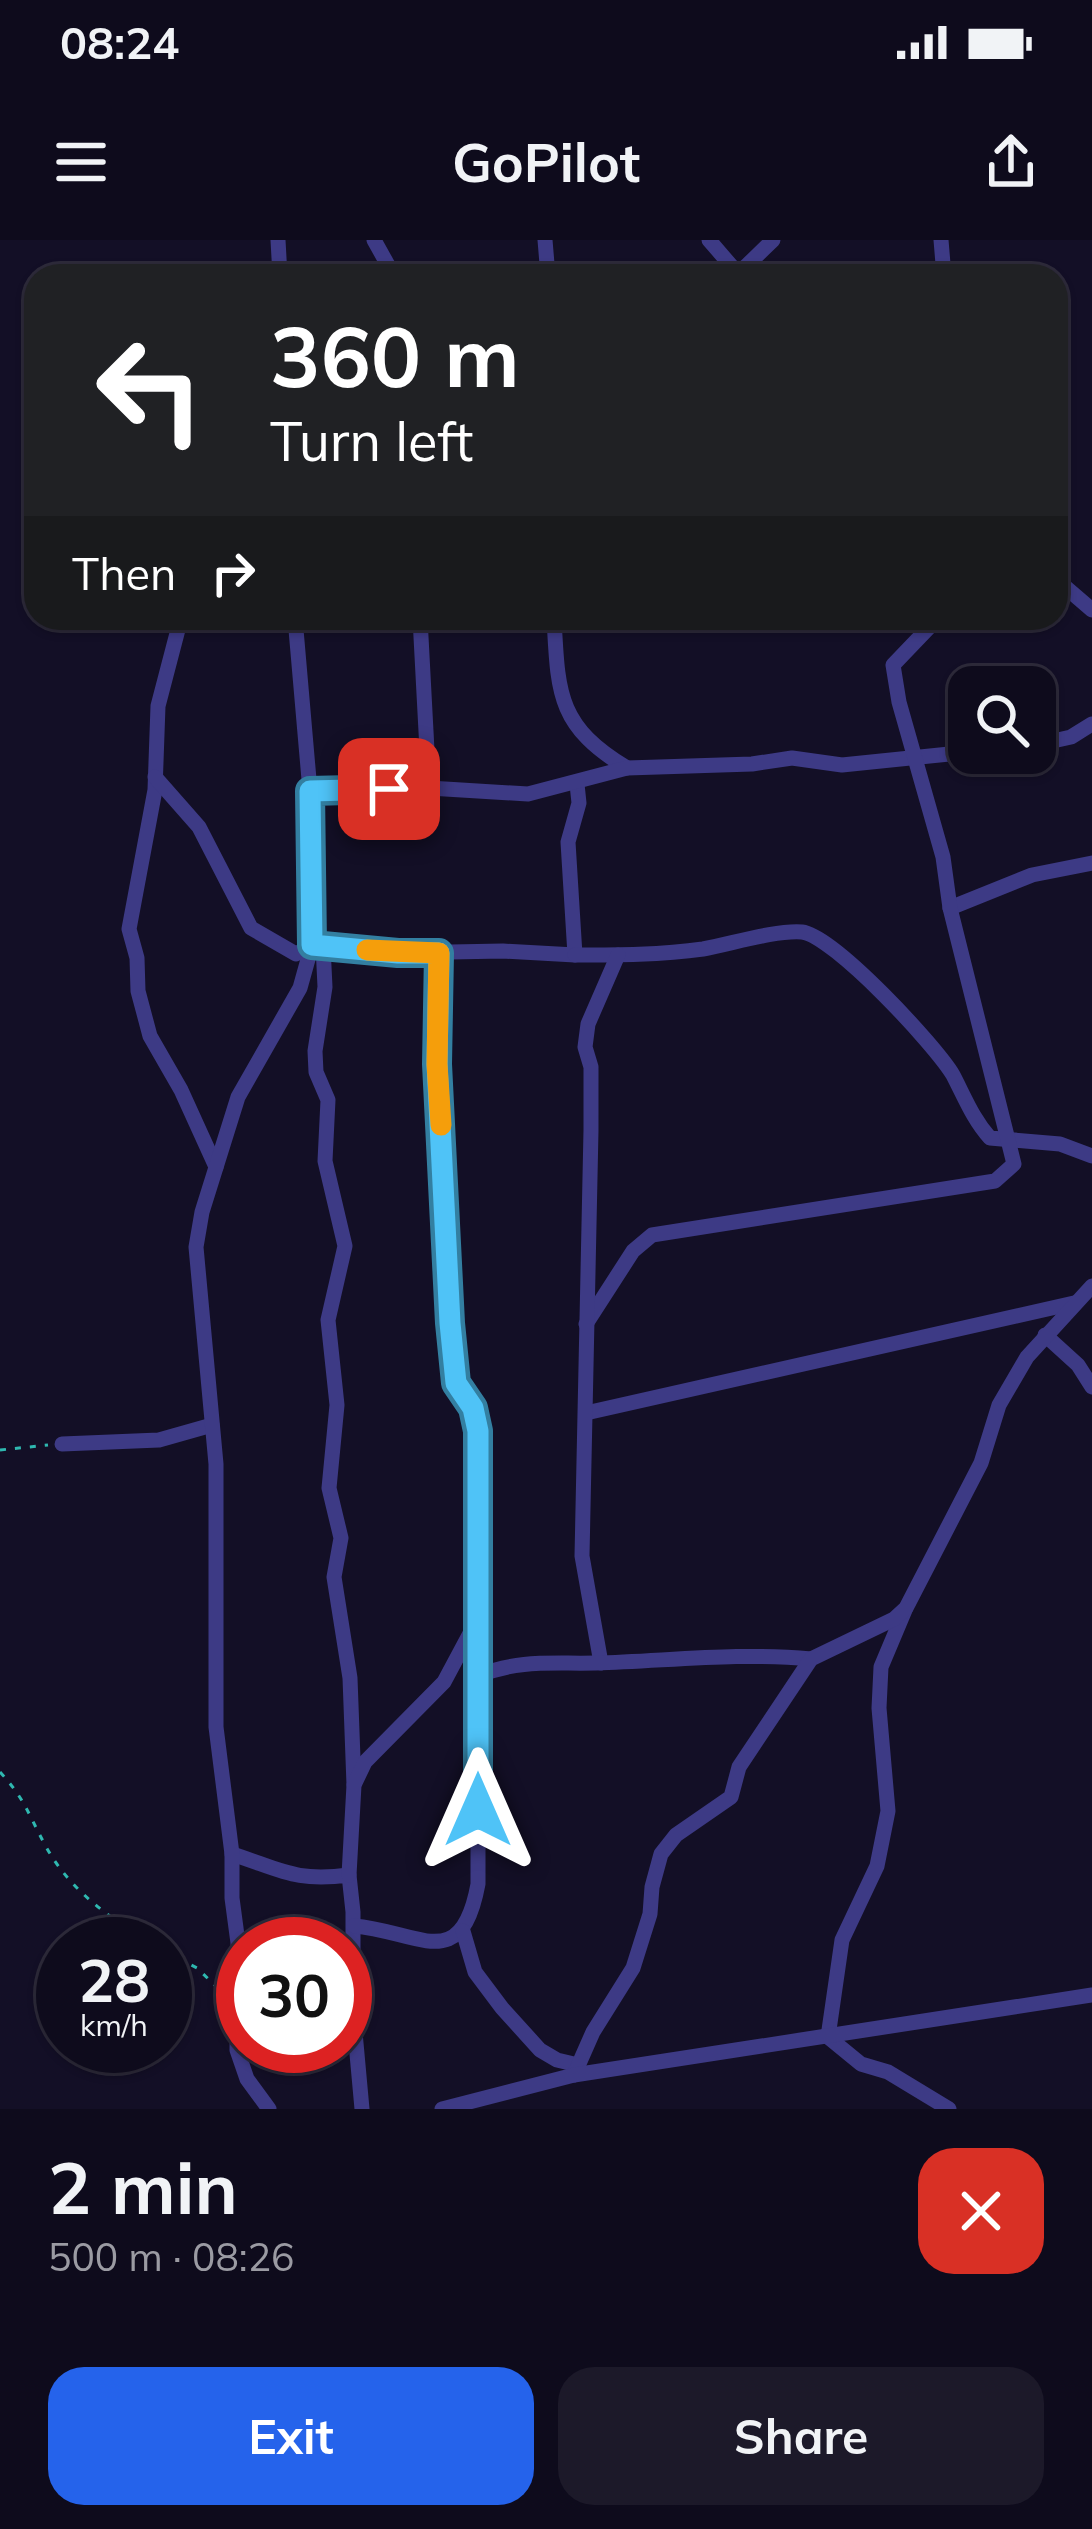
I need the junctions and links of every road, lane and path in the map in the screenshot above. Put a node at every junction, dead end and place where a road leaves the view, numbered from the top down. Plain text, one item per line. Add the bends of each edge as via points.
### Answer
1 (709, 240) edge
2 (773, 240) edge
3 (730, 264) edge
4 (750, 264) edge
5 (1068, 589) edge
6 (1092, 610) edge
7 (178, 630) edge
8 (296, 630) edge
9 (421, 630) edge
10 (555, 630) edge
11 (926, 630) edge
12 (1092, 724) edge
13 (1056, 740) edge
14 (948, 754) edge
15 (916, 756) junction
16 (627, 768) junction
17 (155, 777) junction
18 (577, 784) junction
19 (429, 788) junction
20 (310, 791) junction
21 (1092, 863) edge
22 (950, 908) junction
23 (318, 946) junction
24 (439, 953) junction
25 (575, 955) junction
26 (618, 956) junction
27 (1008, 1139) junction
28 (1092, 1156) edge
29 (216, 1167) junction
30 (1092, 1286) edge
31 (1074, 1303) junction
32 (586, 1324) junction
33 (1045, 1335) junction
34 (1092, 1387) edge
35 (586, 1413) junction
36 (212, 1424) junction
37 (62, 1444) joint
38 (0, 1450) edge
39 (906, 1608) junction
40 (477, 1621) junction
41 (811, 1659) junction
42 (601, 1663) junction
43 (477, 1676) junction
44 (0, 1772) edge
45 (354, 1785) junction
46 (232, 1854) junction
47 (349, 1875) junction
48 (114, 1917) edge
49 (235, 1917) edge
50 (353, 1917) edge
51 (372, 1928) edge
52 (464, 1930) junction
53 (192, 1965) edge
54 (216, 1986) edge
55 (1092, 1995) edge
56 (828, 2036) junction
57 (576, 2070) junction
58 (245, 2073) edge
59 (359, 2073) edge
60 (269, 2109) edge
61 (362, 2109) edge
62 (442, 2109) edge
63 (949, 2109) edge

1 - 3 street
2 - 4 street
5 - 6 street
7 - 17 street via 158,706
8 - 20 street
9 - 19 street
10 - 16 street via 563,705 596,749
11 - 15 street via 892,665
12 - 13 street
14 - 15 street
15 - 16 street
15 - 22 street
16 - 18 street
17 - 23 street via 199,827 250,928 296,954
17 - 29 street via 129,929 138,991 150,1036
18 - 19 street via 528,794
18 - 25 street via 568,842
19 - 20 street
20 - 23 street
21 - 22 street via 1032,875
22 - 27 street
23 - 24 street
23 - 29 street via 238,1097
23 - 45 street via 326,987 316,1072 328,1100 325,1161 345,1246 328,1320 337,1405 328,1473 341,1538 334,1577 350,1678
24 - 25 street
24 - 40 street via 450,1323 456,1383 478,1431
25 - 26 street
26 - 27 street via 800,932 818,937 934,1049 990,1138
26 - 32 street via 585,1047
27 - 28 street
27 - 32 street via 1014,1164 995,1180 652,1235
29 - 36 street via 196,1247
30 - 31 street
31 - 33 street
31 - 35 street
32 - 35 street
33 - 34 street
33 - 39 street via 999,1405 981,1463
35 - 42 street via 582,1556
36 - 37 street via 159,1440
36 - 46 street via 216,1727
37 - 38 path
39 - 41 street
39 - 56 street via 881,1667 888,1811 877,1866 842,1940
40 - 43 street
40 - 45 street via 444,1682 365,1762
41 - 42 street
41 - 57 street via 739,1767 734,1793 676,1834 661,1855 633,1968
42 - 43 street via 525,1662
43 - 52 street via 478,1885
44 - 48 path via 80,1894
45 - 47 street
46 - 47 street via 291,1877
46 - 49 street
47 - 50 street
51 - 52 street via 426,1943
52 - 57 street via 475,1972 502,2008 540,2050
53 - 54 path
55 - 56 street
56 - 57 street
56 - 63 street via 861,2065
57 - 62 street
58 - 60 street
59 - 61 street

